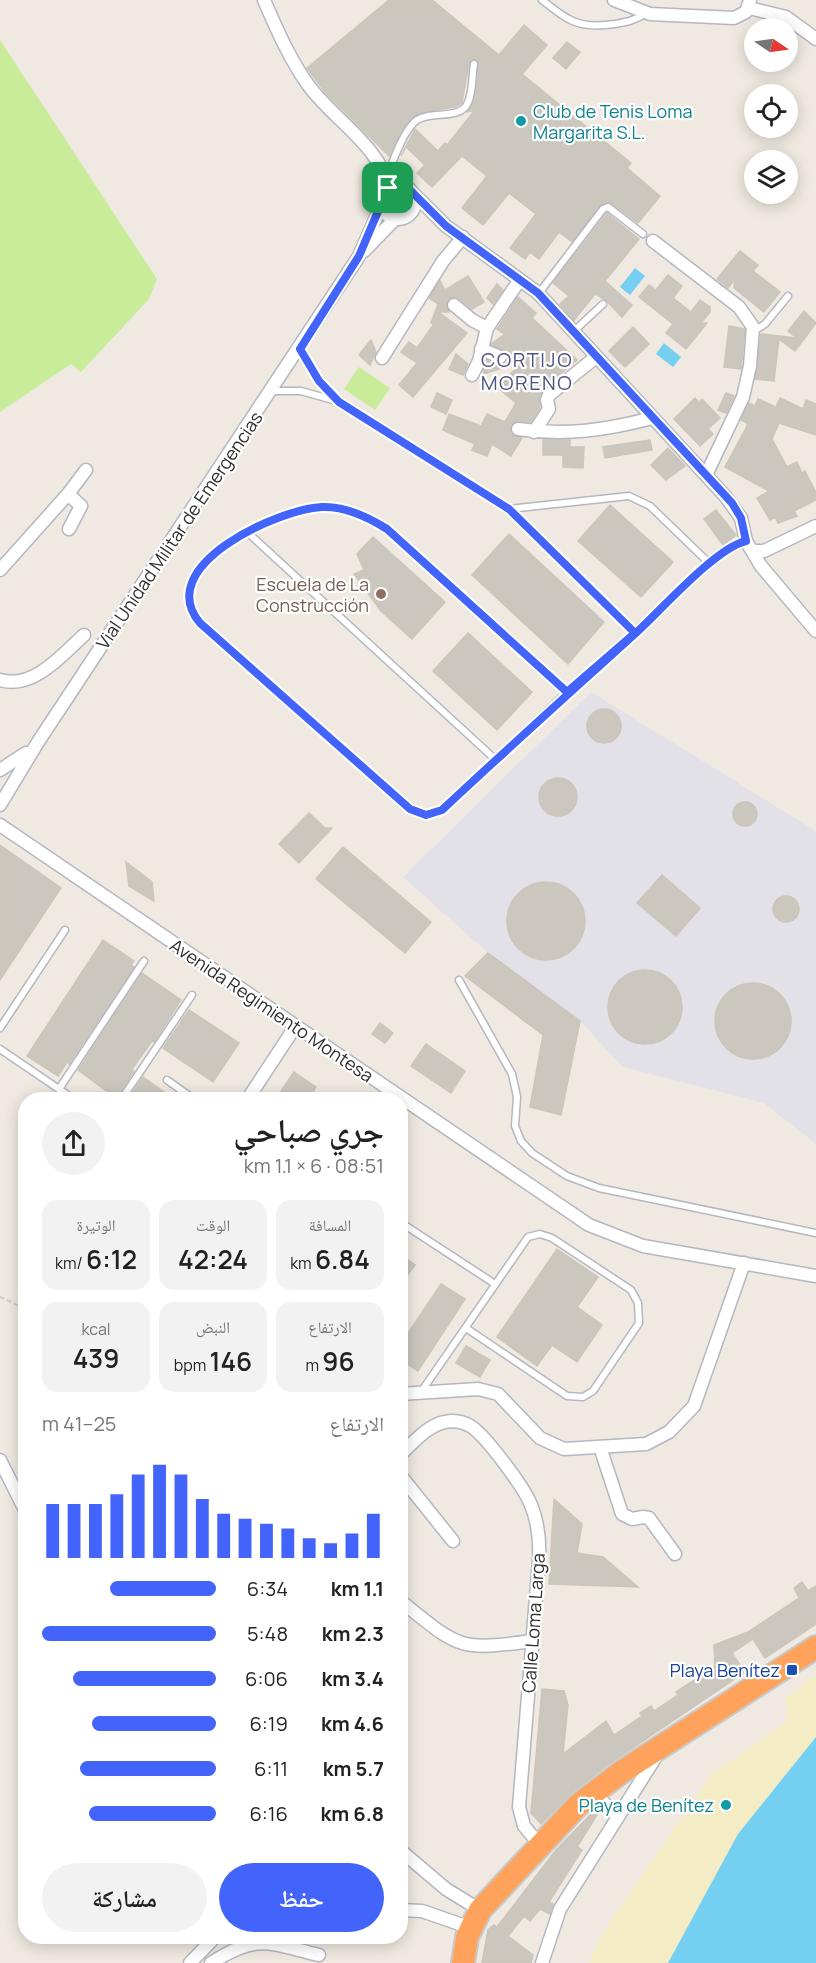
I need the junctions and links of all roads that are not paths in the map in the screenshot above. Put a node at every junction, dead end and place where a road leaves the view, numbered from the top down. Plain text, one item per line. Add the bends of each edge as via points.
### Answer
1 (264, 0) edge
2 (542, 0) edge
3 (614, 0) edge
4 (749, 4) edge
5 (647, 13) junction
6 (816, 39) edge
7 (474, 64) dead end
8 (387, 184) junction
9 (409, 189) junction
10 (382, 204) junction
11 (402, 217) junction
12 (446, 226) junction
13 (463, 237) junction
14 (648, 237) joint
15 (359, 256) junction
16 (519, 281) junction
17 (538, 293) junction
18 (788, 296) dead end
19 (603, 304) dead end
20 (454, 305) dead end
21 (487, 328) junction
22 (753, 331) junction
23 (572, 333) junction
24 (300, 349) junction
25 (481, 349) junction
26 (500, 357) dead end
27 (596, 357) junction
28 (382, 358) dead end
29 (472, 375) dead end
30 (272, 391) junction
31 (339, 402) junction
32 (652, 418) junction
33 (518, 429) dead end
34 (534, 432) junction
35 (86, 470) dead end
36 (706, 475) junction
37 (68, 494) junction
38 (509, 509) junction
39 (816, 526) edge
40 (69, 529) dead end
41 (247, 532) junction
42 (746, 541) junction
43 (754, 551) junction
44 (710, 564) junction
45 (0, 570) edge
46 (816, 631) edge
47 (635, 633) junction
48 (84, 635) dead end
49 (0, 680) edge
50 (567, 692) junction
51 (38, 741) junction
52 (496, 760) junction
53 (0, 770) edge
54 (0, 805) edge
55 (0, 825) edge
56 (65, 930) dead end
57 (144, 961) dead end
58 (459, 980) dead end
59 (192, 995) dead end
60 (295, 1027) junction
61 (0, 1028) edge
62 (0, 1049) edge
63 (166, 1080) dead end
64 (59, 1089) junction
65 (63, 1092) edge
66 (126, 1092) edge
67 (183, 1092) edge
68 (252, 1092) edge
69 (392, 1092) edge
70 (408, 1103) edge
71 (408, 1227) edge
72 (816, 1233) edge
73 (744, 1263) junction
74 (816, 1276) edge
75 (495, 1284) junction
76 (466, 1328) junction
77 (421, 1393) junction
78 (408, 1394) edge
79 (600, 1447) junction
80 (408, 1448) edge
81 (0, 1460) edge
82 (408, 1485) edge
83 (18, 1496) edge
84 (453, 1541) dead end
85 (675, 1554) dead end
86 (408, 1607) edge
87 (532, 1641) junction
88 (816, 1647) edge
89 (664, 1744) junction
90 (593, 1793) junction
91 (618, 1816) junction
92 (540, 1845) junction
93 (408, 1857) edge
94 (408, 1910) edge
95 (475, 1919) junction
96 (208, 1944) edge
97 (248, 1944) edge
98 (268, 1944) edge
99 (319, 1955) dead end
100 (190, 1963) edge
101 (212, 1963) edge
102 (463, 1963) edge
103 (542, 1963) edge

1 - 8 street via 283,45 307,84 374,155
2 - 5 lane via 564,18 592,27 636,20
3 - 5 street
4 - 5 street via 743,15 734,18
4 - 6 street via 786,17
7 - 8 lane via 467,105 457,112 422,117 413,123 393,160
8 - 9 street
8 - 10 street
9 - 11 street via 415,199 412,211
9 - 12 street
10 - 11 street via 386,213
10 - 15 street, Vial Unidad Militar de Emergencias
11 - 12 street
11 - 15 street, Vial Unidad Militar de Emergencias
12 - 13 street
13 - 16 street
13 - 28 street
14 - 17 lane via 608,207 603,209
14 - 22 street via 745,312
15 - 24 street, Vial Unidad Militar de Emergencias
16 - 17 street
16 - 21 street
17 - 23 street
18 - 22 lane via 765,324
19 - 23 lane
20 - 21 street
21 - 25 street
22 - 36 street via 743,397
23 - 27 street
24 - 30 street, Vial Unidad Militar de Emergencias
24 - 31 lane via 319,381
25 - 26 street
25 - 29 street
27 - 32 street
27 - 34 street via 549,395 549,409
30 - 31 lane via 308,392
30 - 51 street, Vial Unidad Militar de Emergencias
31 - 38 lane
32 - 34 street via 613,429
32 - 36 street
33 - 34 street
35 - 37 street
36 - 42 street via 737,510
37 - 40 street via 81,506
37 - 45 street
38 - 44 lane via 629,496 650,506
38 - 47 lane
39 - 43 street via 764,551
41 - 50 lane via 288,514 323,507 370,519 387,529
41 - 52 lane
41 - 52 lane via 209,561 192,582 189,604 200,623 415,812 426,815 442,810
42 - 43 street
42 - 44 lane via 730,547
43 - 46 street via 765,572
44 - 47 lane
47 - 50 lane
48 - 49 street via 31,678 17,682
50 - 52 lane
51 - 53 street via 19,760
51 - 54 street, Vial Unidad Militar de Emergencias
55 - 60 street, Avenida Regimiento Montesa
56 - 61 lane
57 - 64 lane
58 - 72 lane via 507,1062 515,1085 518,1134 532,1153 567,1176 599,1188
59 - 66 lane
60 - 68 street
60 - 69 street, Avenida Regimiento Montesa
62 - 64 lane
63 - 67 lane
64 - 65 lane
70 - 73 street, Avenida Regimiento Montesa via 589,1225 643,1246
71 - 75 lane
73 - 74 street, Avenida Regimiento Montesa
73 - 79 street via 700,1395 688,1415 669,1432 646,1444
75 - 76 lane
75 - 76 lane via 528,1237 546,1235 631,1290 638,1303 639,1323 593,1391 577,1398 567,1396
76 - 77 lane
77 - 78 street
77 - 79 street via 478,1389 498,1394 548,1443 564,1449
79 - 85 street via 622,1514 632,1519 649,1518
80 - 87 street, Calle Loma Larga via 438,1424 460,1422 480,1434 524,1491 535,1517 539,1545
81 - 83 street
82 - 84 street
86 - 87 street via 459,1643 485,1647
87 - 92 street, Calle Loma Larga via 519,1807 524,1826
88 - 89 highway
89 - 90 highway
89 - 91 street
90 - 91 street
90 - 92 highway
91 - 103 street via 560,1909
92 - 95 highway
93 - 95 street
94 - 95 street
95 - 102 highway
96 - 100 street
97 - 101 street
98 - 99 street

